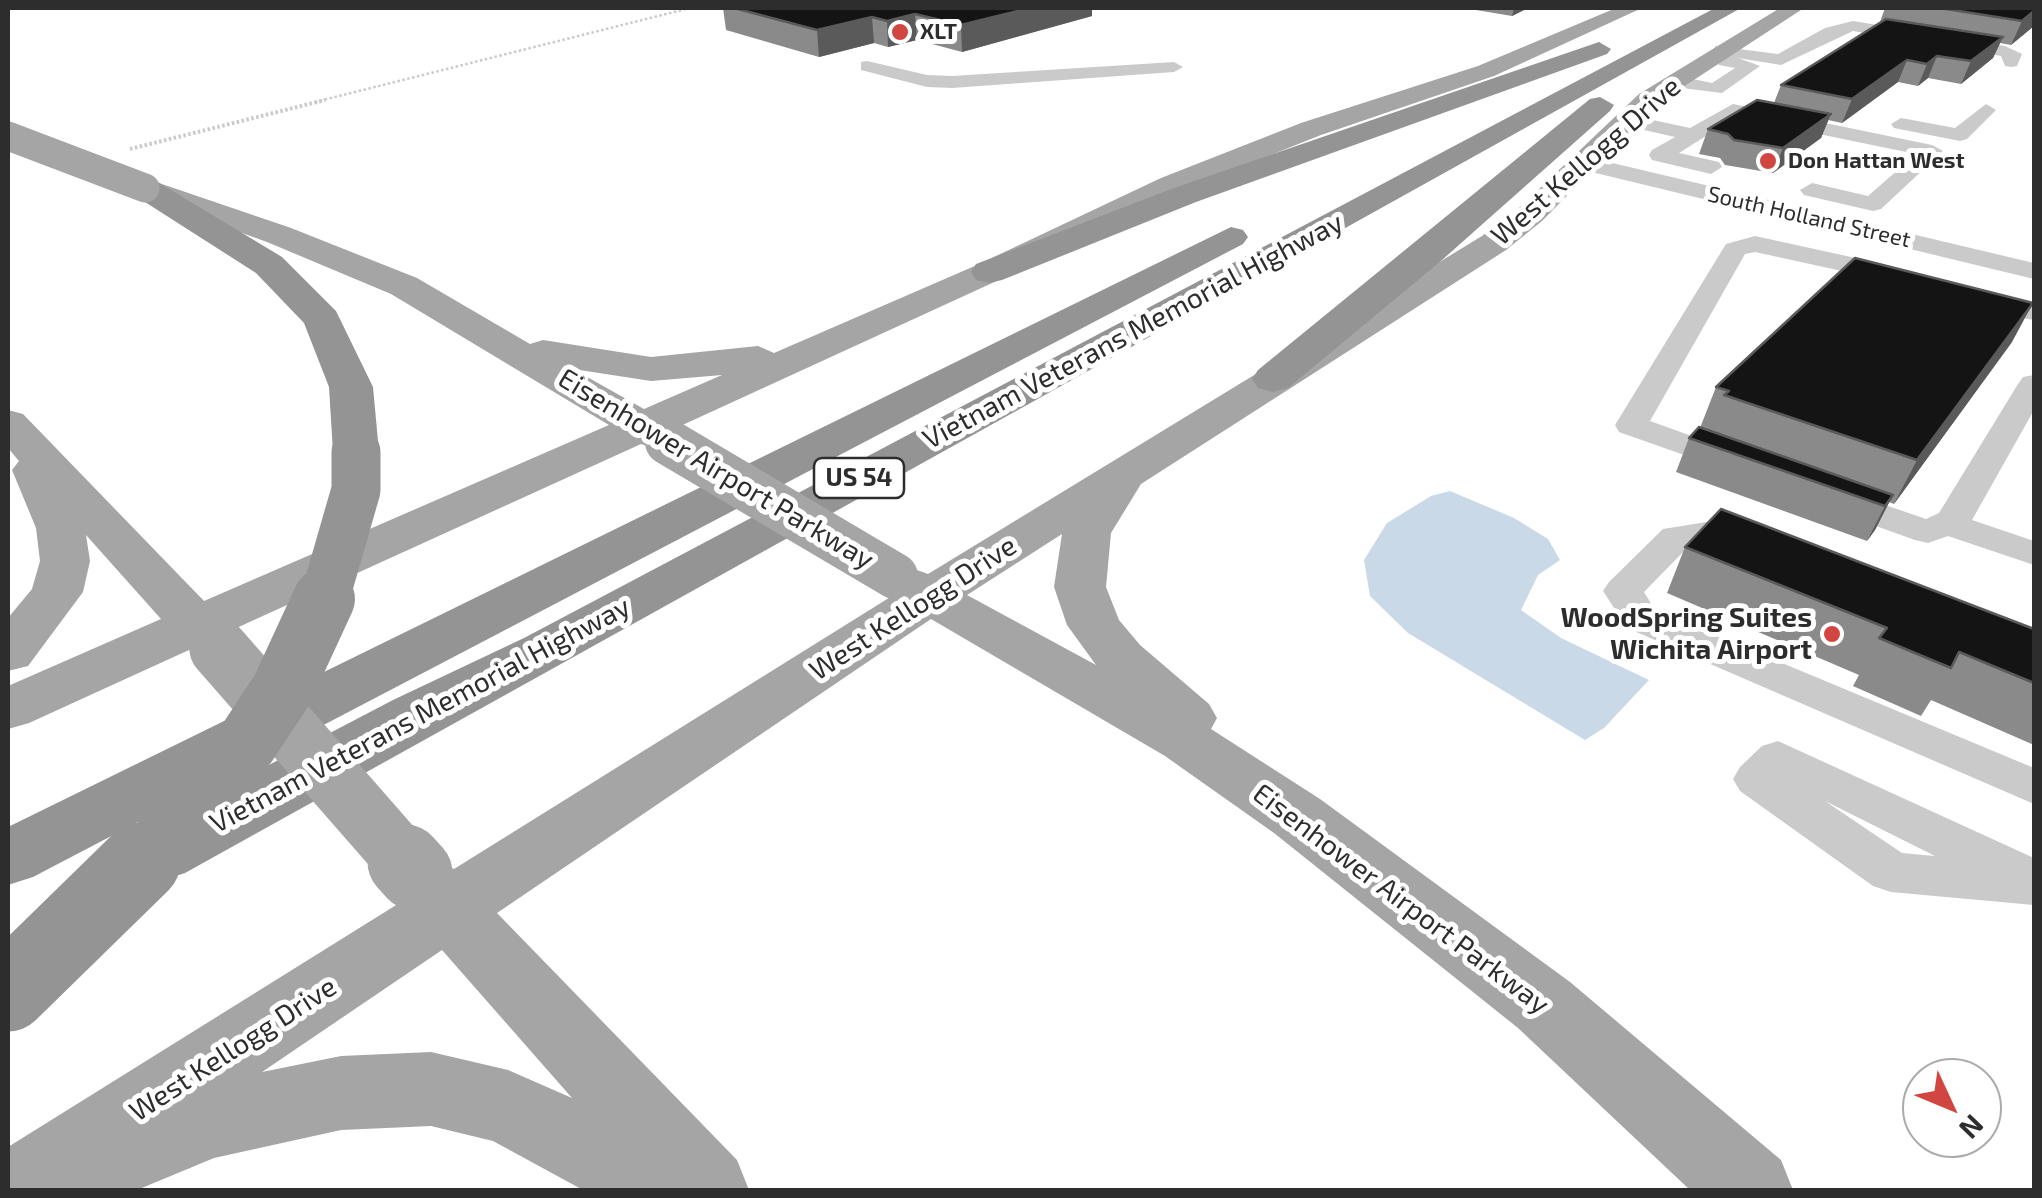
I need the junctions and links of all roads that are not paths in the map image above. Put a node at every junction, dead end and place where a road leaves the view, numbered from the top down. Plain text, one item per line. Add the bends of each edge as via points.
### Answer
1 (1867, 8) edge
2 (1782, 15) edge
3 (1622, 26) edge
4 (1853, 26) junction
5 (1831, 32) junction
6 (1712, 38) edge
7 (2034, 50) edge
8 (2012, 58) junction
9 (867, 66) dead end
10 (2034, 66) edge
11 (1174, 67) dead end
12 (1907, 105) dead end
13 (1986, 110) dead end
14 (1625, 120) junction
15 (1884, 121) junction
16 (1698, 132) junction
17 (1731, 134) edge
18 (8, 136) edge
19 (1583, 164) junction
20 (1736, 172) dead end
21 (145, 188) junction
22 (1782, 211) junction
23 (1889, 236) junction
24 (2034, 271) edge
25 (989, 272) junction
26 (1944, 294) edge
27 (2034, 312) edge
28 (484, 331) junction
29 (837, 340) junction
30 (1273, 379) junction
31 (2034, 384) edge
32 (15, 432) edge
33 (655, 434) junction
34 (1760, 472) edge
35 (1124, 473) junction
36 (1798, 485) edge
37 (1946, 523) junction
38 (2034, 554) edge
39 (1793, 559) edge
40 (912, 586) junction
41 (208, 637) junction
42 (8, 653) edge
43 (8, 709) edge
44 (2034, 786) edge
45 (1297, 816) junction
46 (8, 858) edge
47 (431, 891) junction
48 (8, 937) edge
49 (8, 992) edge
50 (15, 1190) edge
51 (43, 1190) edge
52 (640, 1190) edge
53 (707, 1190) edge
54 (1751, 1190) edge

1 - 4 street via 1845,21
2 - 5 street
2 - 6 main road, West Kellogg Drive
3 - 6 highway, Vietnam Veterans Memorial Highway / US 54
3 - 25 highway
3 - 25 main road via 1243,154
3 - 46 highway, Vietnam Veterans Memorial Highway / US 54
4 - 5 street
4 - 8 street
5 - 6 street via 1780,60
5 - 8 street
6 - 14 main road, West Kellogg Drive via 1674,81
6 - 15 street
6 - 30 highway via 1625,82
6 - 48 highway, Vietnam Veterans Memorial Highway / US 54 via 415,716
7 - 8 street
8 - 10 street
9 - 11 street via 952,82
12 - 15 street
13 - 15 street via 1960,136
14 - 16 street
14 - 19 main road, West Kellogg Drive
16 - 17 street
16 - 20 street via 1660,155
16 - 22 street via 1733,110 1932,151 1900,170 1873,204 1802,187
18 - 21 main road, Eisenhower Airport Parkway, bridge
19 - 22 street, South Holland Street
19 - 30 main road, West Kellogg Drive via 1494,243
21 - 28 main road, Eisenhower Airport Parkway via 350,262
21 - 49 highway, bridge via 268,265 322,318 351,387 356,490 321,610 274,704 174,830
22 - 23 street, South Holland Street
23 - 24 street, South Holland Street
23 - 34 street via 1874,254 1882,273 1755,244 1735,249 1630,425
25 - 29 main road
26 - 27 street
28 - 29 main road via 525,348 650,368 744,361
28 - 33 main road, Eisenhower Airport Parkway
29 - 33 main road
30 - 35 main road, West Kellogg Drive
31 - 37 street
32 - 41 main road
32 - 42 main road via 60,528 66,561 57,592
33 - 40 main road, Eisenhower Airport Parkway, bridge
33 - 41 main road
35 - 40 main road, West Kellogg Drive
35 - 45 main road via 1087,534 1081,560 1080,587 1094,625 1120,658
36 - 37 street via 1928,532
37 - 38 street
39 - 44 street via 1719,530 1676,538 1623,591 1641,619
40 - 45 main road, Eisenhower Airport Parkway via 1186,741
40 - 47 main road, West Kellogg Drive
41 - 43 main road
41 - 47 main road, bridge
45 - 54 main road, Eisenhower Airport Parkway via 1544,1004
47 - 50 main road, West Kellogg Drive
47 - 53 main road
51 - 52 main road via 210,1121 341,1093 431,1089 508,1107 614,1164

